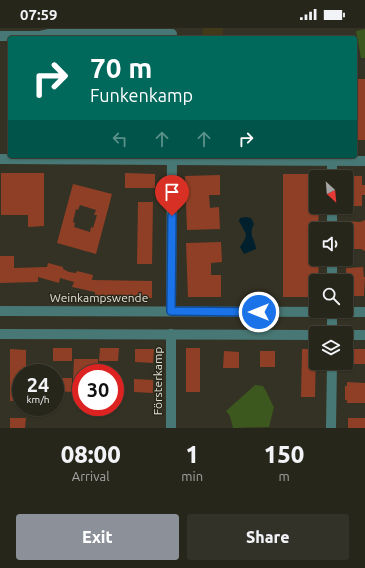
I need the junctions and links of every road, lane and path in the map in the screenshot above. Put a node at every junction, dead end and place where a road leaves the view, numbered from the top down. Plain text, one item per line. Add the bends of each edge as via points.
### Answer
1 (172, 33) edge
2 (0, 36) edge
3 (172, 158) edge
4 (0, 159) edge
5 (332, 161) junction
6 (365, 161) edge
7 (332, 170) edge
8 (0, 311) edge
9 (171, 311) junction
10 (309, 311) edge
11 (353, 312) edge
12 (365, 312) edge
13 (0, 334) edge
14 (171, 334) junction
15 (309, 335) edge
16 (353, 335) edge
17 (365, 335) edge
18 (332, 370) edge
19 (171, 428) edge
20 (331, 428) edge

1 - 2 street
3 - 4 street
3 - 5 street
3 - 9 street
5 - 6 street
5 - 7 street
8 - 9 street, Weinkampswende
9 - 10 street, Weinkampswende
11 - 12 street, Weinkampswende
13 - 14 street
14 - 15 street
14 - 19 street, Försterkamp
16 - 17 street
18 - 20 street

